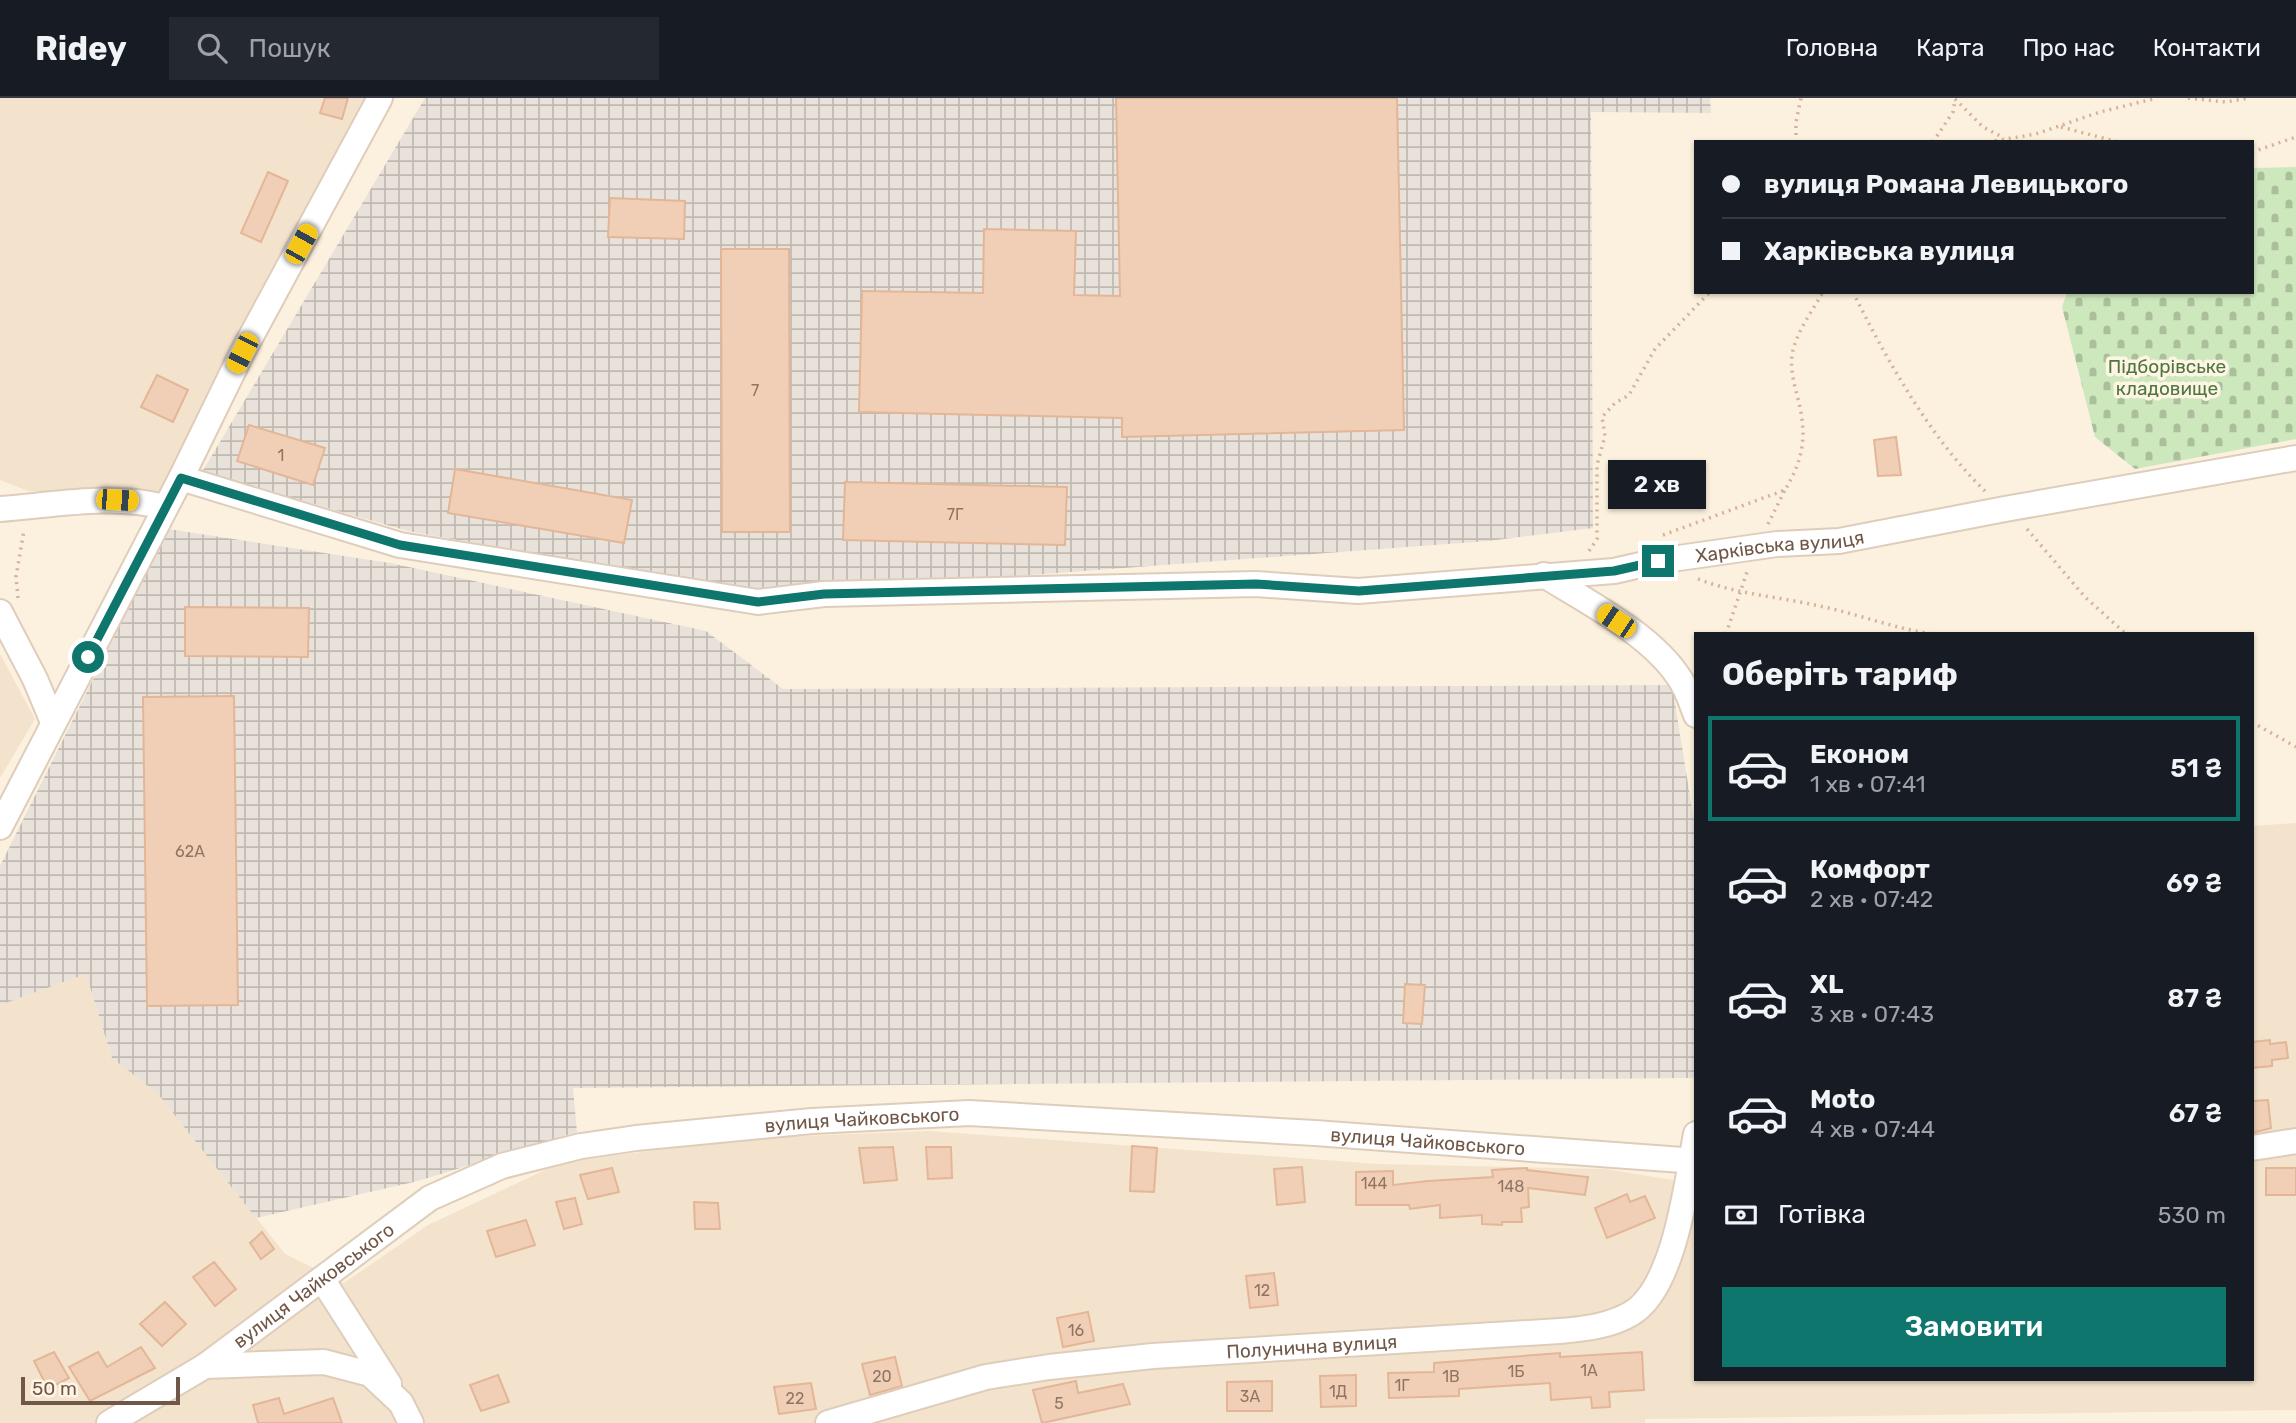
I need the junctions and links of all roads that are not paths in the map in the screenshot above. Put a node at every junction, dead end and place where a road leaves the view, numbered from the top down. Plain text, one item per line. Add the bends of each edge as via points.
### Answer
1 (380, 98) edge
2 (2296, 458) edge
3 (181, 478) junction
4 (166, 507) junction
5 (0, 509) edge
6 (1544, 575) junction
7 (10, 609) edge
8 (1694, 710) edge
9 (53, 722) junction
10 (6, 805) edge
11 (0, 827) edge
12 (2296, 1142) edge
13 (2254, 1148) edge
14 (1693, 1161) edge
15 (322, 1279) junction
16 (205, 1366) junction
17 (406, 1413) edge
18 (109, 1423) edge
19 (828, 1423) edge

1 - 3 street via 242,353
2 - 6 street, Харківська вулиця via 1839,541 1777,544 1614,571
3 - 4 street
3 - 6 street, Харківська вулиця via 400,545 758,602 824,594 1256,584 1359,591
4 - 5 street via 117,500
4 - 9 street
6 - 8 street via 1628,629 1665,659 1680,678
7 - 9 street
9 - 10 street
10 - 11 street
12 - 13 street
14 - 15 street, вулиця Чайковського via 1016,1114 812,1121 636,1138 502,1166 430,1198
14 - 19 street, Полунична вулиця via 1676,1233 1656,1285 1638,1310 1608,1324 1049,1367 986,1377
15 - 16 street, вулиця Чайковського
15 - 17 street
16 - 17 street via 324,1362 370,1374
16 - 18 street, вулиця Чайковського

